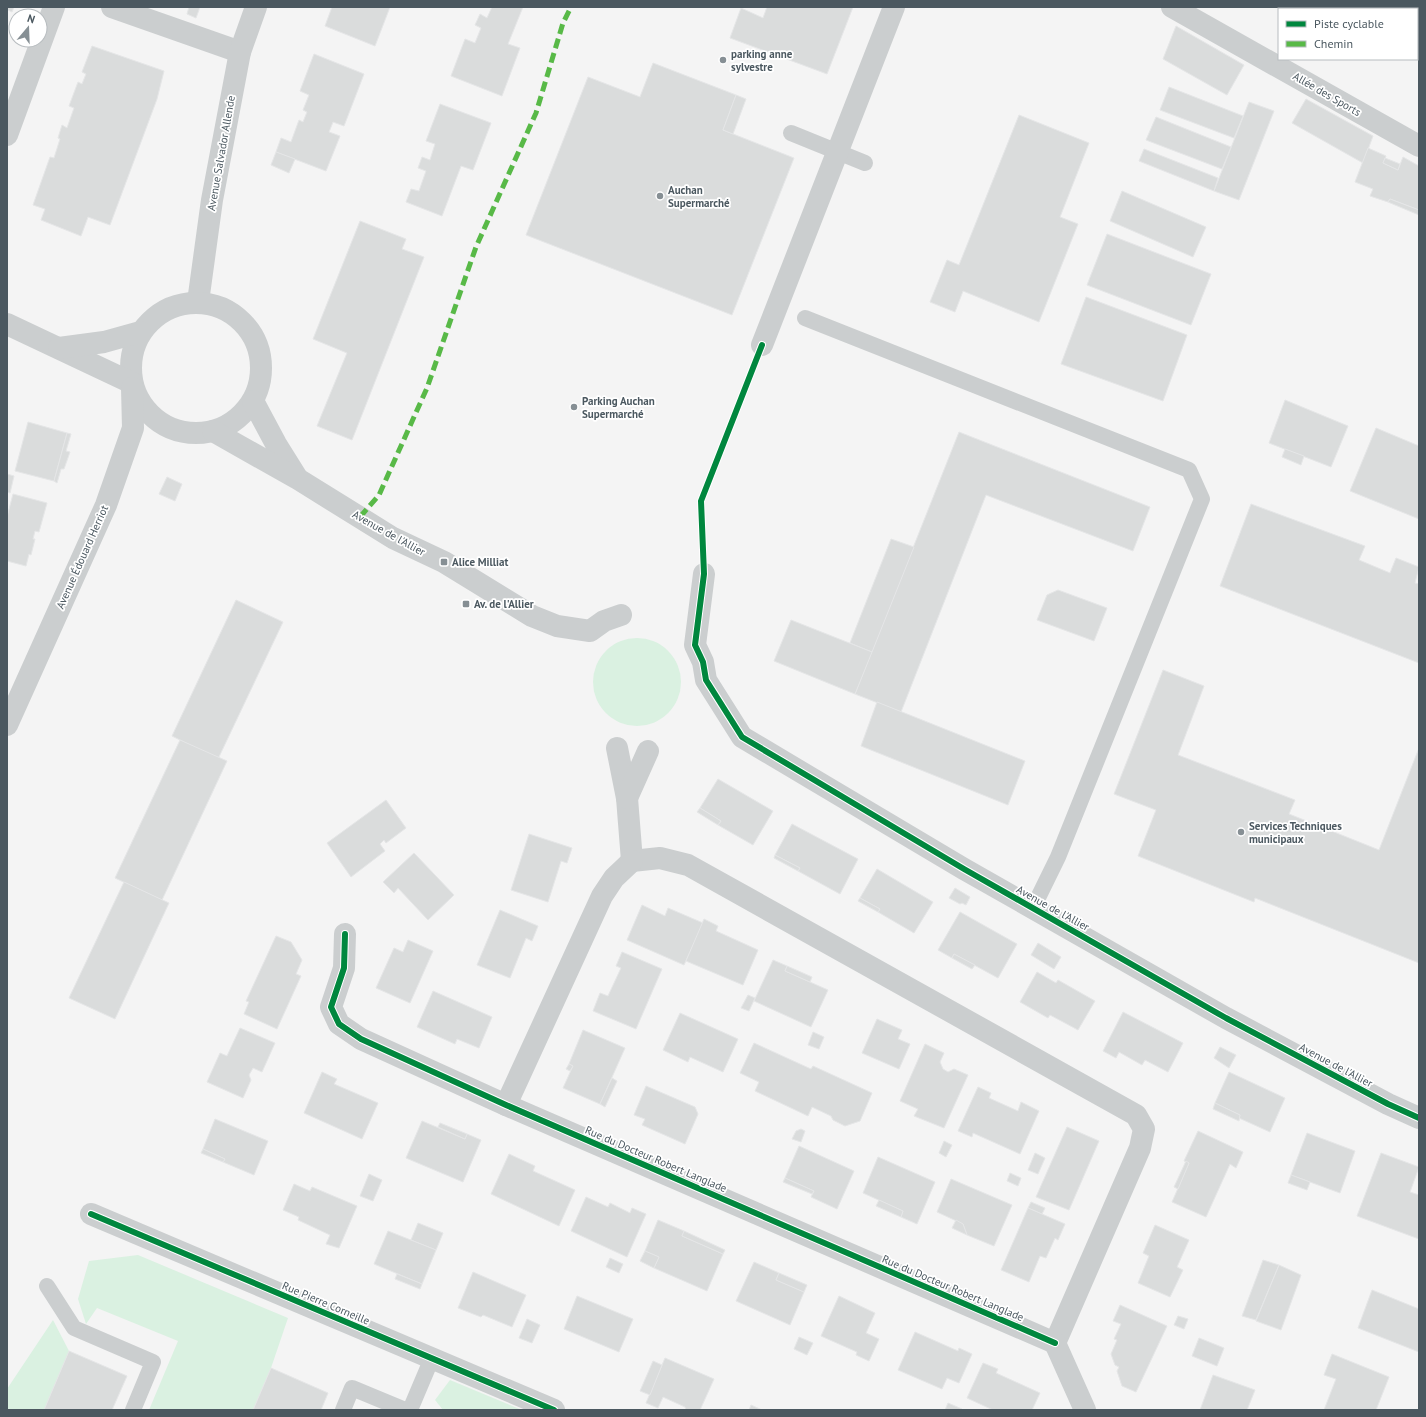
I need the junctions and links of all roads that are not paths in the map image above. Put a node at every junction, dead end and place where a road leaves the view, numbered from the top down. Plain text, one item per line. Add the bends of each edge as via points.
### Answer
1 (54, 7) edge
2 (112, 7) edge
3 (256, 7) edge
4 (894, 7) edge
5 (1172, 7) edge
6 (240, 52) junction
7 (791, 133) dead end
8 (7, 135) edge
9 (1419, 146) edge
10 (837, 152) junction
11 (865, 163) dead end
12 (198, 302) junction
13 (805, 318) dead end
14 (7, 324) edge
15 (140, 332) junction
16 (762, 345) dead end
17 (59, 348) junction
18 (132, 383) junction
19 (253, 401) junction
20 (213, 431) junction
21 (298, 479) junction
22 (704, 574) dead end
23 (621, 615) dead end
24 (7, 724) edge
25 (617, 748) dead end
26 (648, 750) dead end
27 (627, 798) junction
28 (632, 861) junction
29 (1033, 908) junction
30 (345, 934) dead end
31 (506, 1105) junction
32 (1419, 1118) edge
33 (91, 1214) dead end
34 (47, 1286) dead end
35 (1055, 1343) junction
36 (432, 1358) junction
37 (133, 1410) edge
38 (343, 1410) edge
39 (405, 1410) edge
40 (410, 1410) edge
41 (554, 1410) edge
42 (1085, 1410) edge

1 - 8 street
2 - 6 street
3 - 6 street, Avenue Salvador Allende
4 - 10 street
5 - 9 street, Allée des Sports
6 - 12 street, Avenue Salvador Allende via 212,200
7 - 10 lane
10 - 11 lane
10 - 16 street
12 - 15 street via 165,309 151,319
12 - 19 street via 217,306 234,314 248,328 258,345 262,364 260,383
13 - 29 lane via 1189,470 1202,499 1058,857
14 - 17 street
15 - 17 street via 104,342
15 - 18 street via 133,348 130,365
17 - 18 street
18 - 20 street via 138,399 148,413 162,424 178,431 196,434
18 - 24 street, Avenue Édouard Herriot via 133,428 106,505
19 - 20 street via 229,424
19 - 21 street, Avenue de l'Allier
20 - 21 street, Avenue de l'Allier
21 - 23 street, Avenue de l'Allier via 393,538 444,562 532,616 557,626 590,631 604,621
22 - 29 street, Avenue de l'Allier via 695,645 703,662 706,680 742,737
25 - 27 street
26 - 27 street
27 - 28 street
28 - 31 street via 614,878 602,896
28 - 35 street via 660,858 688,865 1136,1114 1144,1129 1140,1148
29 - 32 street, Avenue de l'Allier via 1226,1018
30 - 31 street, Rue du Docteur Robert Langlade via 344,968 330,1006 339,1024 361,1039
31 - 35 street, Rue du Docteur Robert Langlade
33 - 36 street, Rue Pierre Corneille
34 - 37 lane via 74,1328 154,1362
35 - 42 street
36 - 40 lane
36 - 41 street, Rue Pierre Corneille
38 - 39 lane via 352,1388

